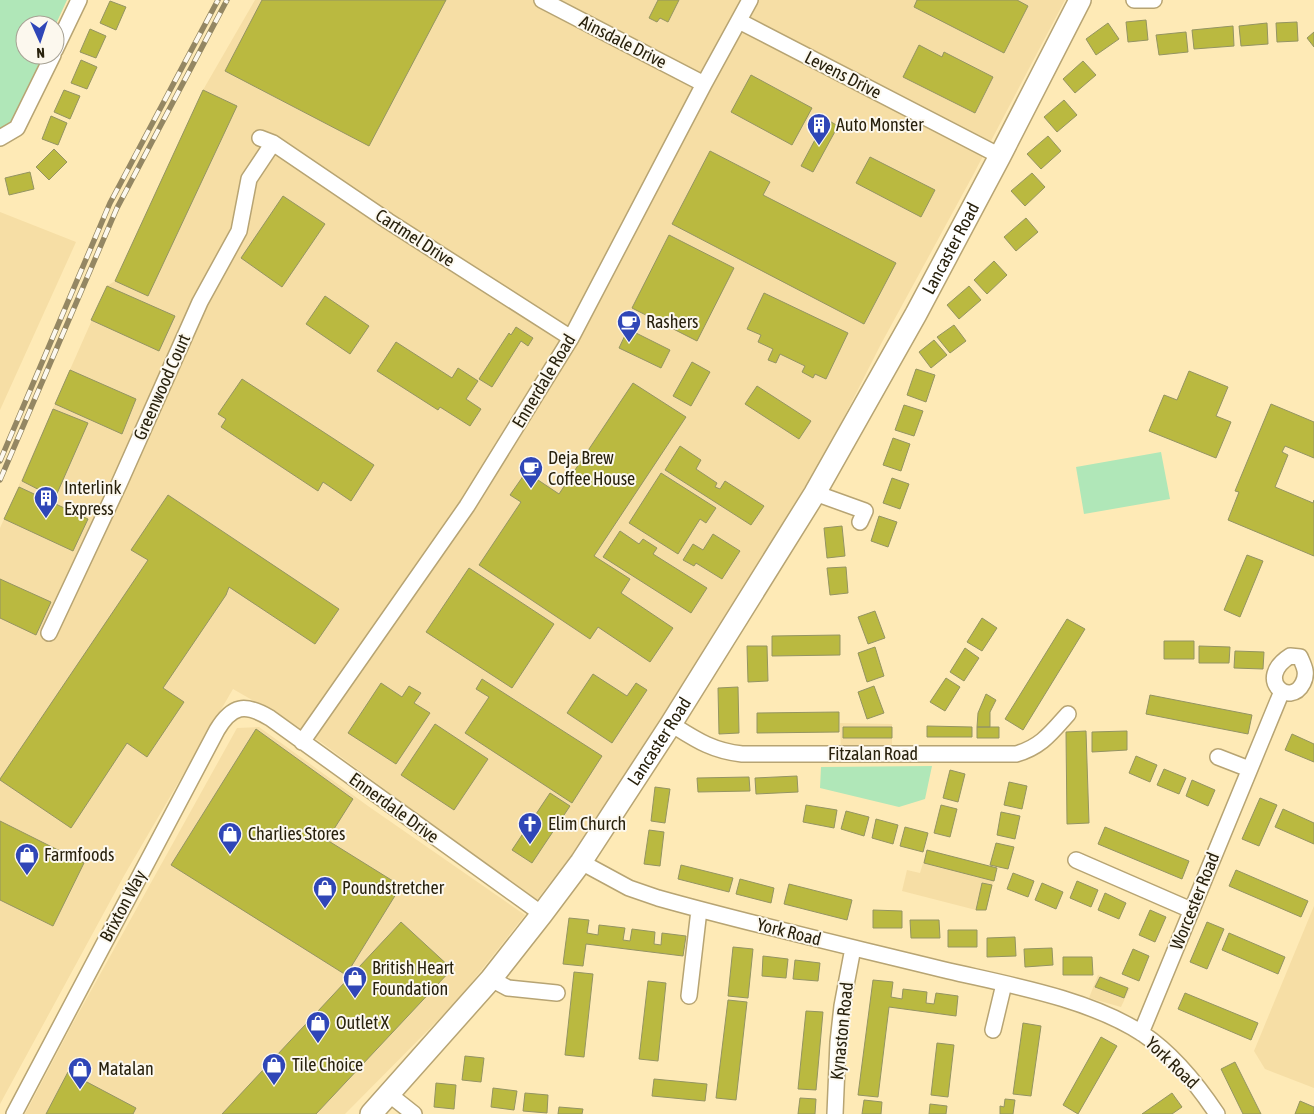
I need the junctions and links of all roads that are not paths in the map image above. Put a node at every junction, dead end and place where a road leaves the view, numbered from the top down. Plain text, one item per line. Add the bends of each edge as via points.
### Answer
1 (79, 0) edge
2 (542, 0) edge
3 (750, 0) edge
4 (1080, 0) edge
5 (1134, 0) edge
6 (1154, 0) edge
7 (739, 21) junction
8 (65, 29) edge
9 (48, 65) edge
10 (704, 84) junction
11 (0, 138) edge
12 (267, 140) joint
13 (1000, 156) junction
14 (571, 338) junction
15 (815, 493) junction
16 (860, 522) dead end
17 (49, 633) dead end
18 (1282, 691) dead end
19 (243, 708) joint
20 (1068, 714) dead end
21 (671, 724) junction
22 (302, 742) junction
23 (1218, 757) dead end
24 (1249, 770) junction
25 (1076, 860) dead end
26 (581, 862) junction
27 (699, 910) junction
28 (1191, 910) junction
29 (542, 914) junction
30 (853, 948) junction
31 (491, 979) junction
32 (1004, 984) junction
33 (557, 993) dead end
34 (689, 996) dead end
35 (993, 1030) dead end
36 (1141, 1033) junction
37 (390, 1095) junction
38 (14, 1114) edge
39 (371, 1114) edge
40 (414, 1114) edge
41 (834, 1114) edge
42 (1217, 1114) edge

1 - 8 street
2 - 10 street, Ainsdale Drive
3 - 7 street, Ennerdale Road
4 - 13 street, Lancaster Road
5 - 6 street
7 - 10 street, Ennerdale Road
7 - 13 street, Levens Drive
9 - 11 street via 17,128
10 - 14 street, Ennerdale Road
12 - 14 street, Cartmel Drive
12 - 17 street, Greenwood Court via 249,179 239,231 200,302 120,484
13 - 15 street, Lancaster Road
14 - 22 street, Ennerdale Road via 467,506
15 - 16 street via 865,511
15 - 21 street, Lancaster Road
18 - 24 street, Worcester Road
19 - 22 street, Ennerdale Drive via 257,710
19 - 38 street, Brixton Way via 231,712 217,730
20 - 21 street, Fitzalan Road via 1042,743 1016,754 725,753 708,747
21 - 26 street, Lancaster Road
22 - 29 street, Ennerdale Drive
23 - 24 street
24 - 28 street, Worcester Road
25 - 28 street
26 - 27 street, York Road via 629,888
26 - 29 street, Lancaster Road
27 - 30 street, York Road
27 - 34 street
28 - 36 street, Worcester Road
29 - 31 street, Lancaster Road
30 - 32 street, York Road
30 - 41 street, Kynaston Road via 842,1006
31 - 33 street via 508,988
31 - 37 street, Lancaster Road
32 - 35 street
32 - 36 street, York Road via 1079,1004 1113,1017
36 - 42 street, York Road via 1181,1068
37 - 39 street, Lancaster Road
37 - 40 street

